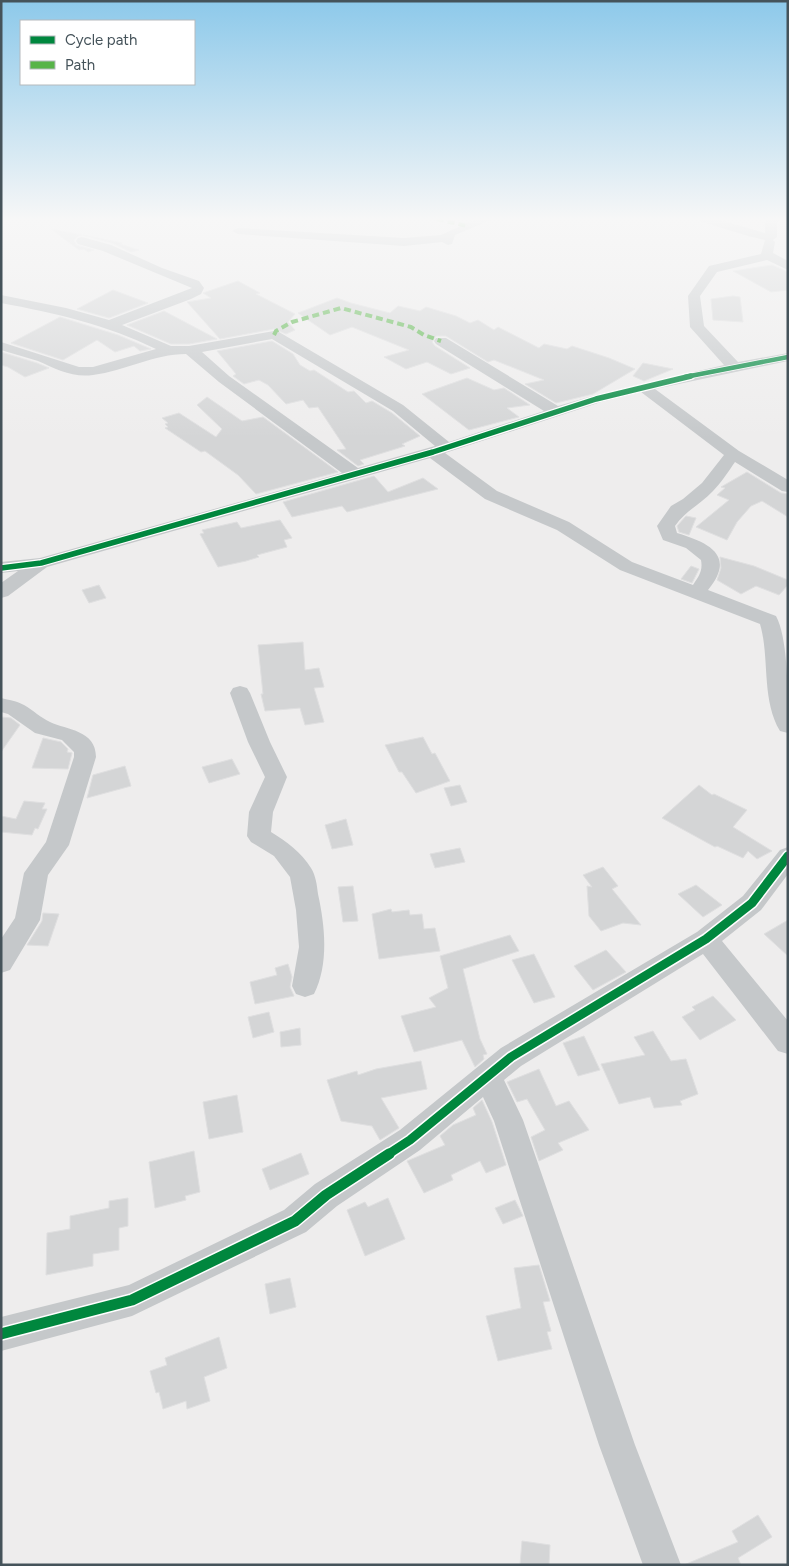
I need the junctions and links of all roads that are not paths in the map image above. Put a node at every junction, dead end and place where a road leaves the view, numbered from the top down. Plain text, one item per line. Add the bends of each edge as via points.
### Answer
1 (194, 292) edge
2 (697, 292) edge
3 (1, 298) edge
4 (109, 325) junction
5 (441, 341) dead end
6 (1, 346) edge
7 (169, 350) junction
8 (189, 350) junction
9 (788, 357) edge
10 (734, 368) junction
11 (645, 388) junction
12 (557, 412) junction
13 (440, 450) junction
14 (733, 454) junction
15 (355, 474) junction
16 (788, 487) edge
17 (41, 563) junction
18 (1, 568) edge
19 (1, 592) edge
20 (697, 592) junction
21 (769, 620) junction
22 (788, 625) edge
23 (240, 693) dead end
24 (1, 705) edge
25 (788, 726) edge
26 (788, 856) edge
27 (706, 939) junction
28 (1, 962) edge
29 (305, 986) dead end
30 (788, 1042) edge
31 (488, 1077) junction
32 (1, 1334) edge
33 (662, 1565) edge

1 - 4 street
2 - 10 street via 694,296 696,327
3 - 4 street
4 - 7 street
5 - 12 street
6 - 7 street via 79,371 93,371
7 - 8 street
8 - 13 street via 274,335 398,408
8 - 15 street
9 - 10 street
10 - 11 street
11 - 12 street
11 - 14 street
12 - 13 street
13 - 15 street
13 - 20 street via 491,495 563,526 647,576
14 - 16 street
14 - 20 street via 718,476 677,510 666,526 669,536 698,546 712,563 710,575
15 - 17 street
17 - 18 street
17 - 19 street
20 - 21 street
21 - 22 street
21 - 25 street via 775,640 778,693
23 - 29 street via 276,778 262,812 259,836 282,850 302,874 312,947
24 - 28 street via 15,709 43,728 69,735 86,749 57,844 36,873 27,920
26 - 27 street via 752,903
27 - 30 street
27 - 31 street via 511,1057
31 - 32 street via 410,1140 326,1195 295,1221 132,1300
31 - 33 street via 508,1120 616,1445

